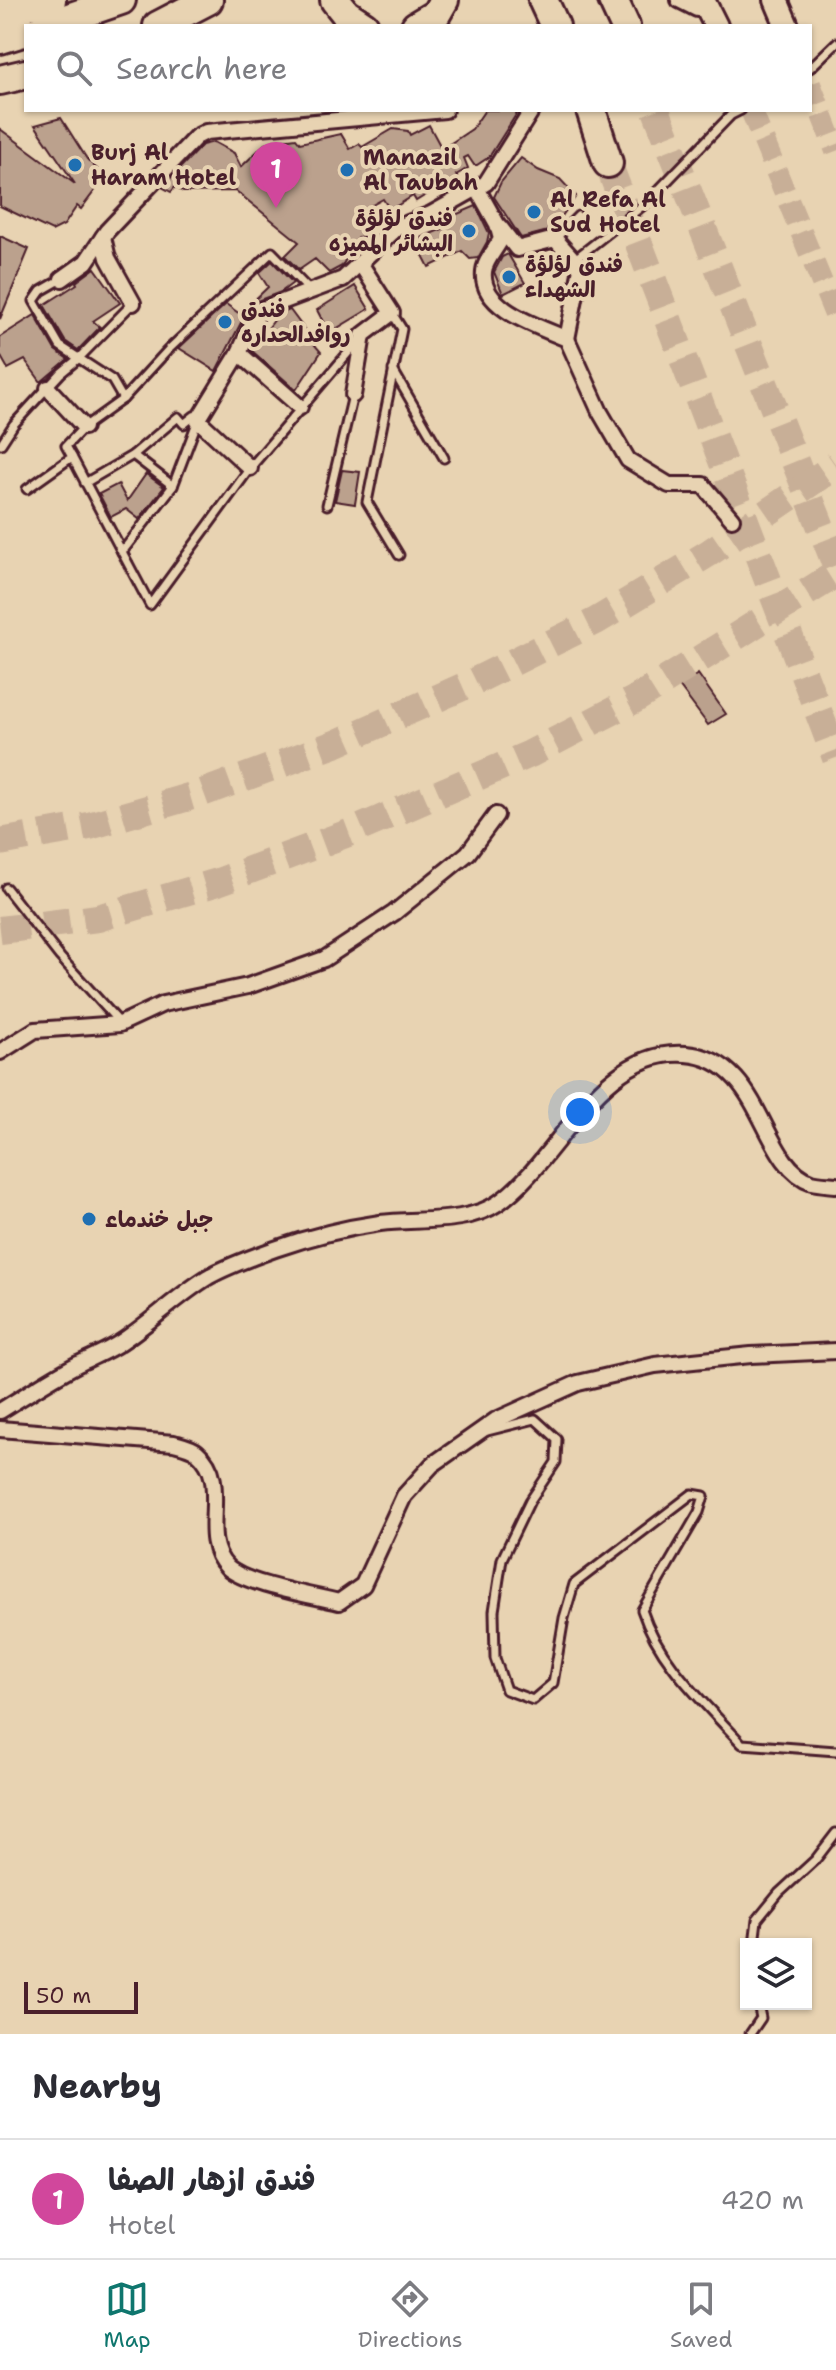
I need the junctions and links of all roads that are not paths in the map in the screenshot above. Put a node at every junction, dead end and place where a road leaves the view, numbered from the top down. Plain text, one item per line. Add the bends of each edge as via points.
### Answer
1 (51, 0) edge
2 (121, 0) edge
3 (208, 0) edge
4 (444, 0) edge
5 (543, 0) edge
6 (613, 0) edge
7 (632, 0) edge
8 (679, 0) edge
9 (776, 0) edge
10 (0, 11) edge
11 (708, 11) edge
12 (51, 24) edge
13 (163, 24) edge
14 (419, 24) edge
15 (554, 24) edge
16 (624, 24) edge
17 (641, 24) edge
18 (786, 24) edge
19 (24, 32) edge
20 (0, 39) edge
21 (836, 43) edge
22 (812, 66) edge
23 (24, 74) edge
24 (0, 80) edge
25 (423, 112) edge
26 (531, 112) edge
27 (592, 112) edge
28 (737, 112) edge
29 (608, 163) tunnel mouth
30 (478, 190) junction
31 (578, 216) dead end
32 (497, 224) junction
33 (103, 237) junction
34 (555, 239) junction
35 (575, 259) junction
36 (360, 263) junction
37 (62, 279) joint
38 (310, 291) junction
39 (133, 303) joint
40 (392, 313) junction
41 (363, 335) junction
42 (567, 339) junction
43 (239, 353) junction
44 (78, 359) junction
45 (393, 370) junction
46 (48, 388) junction
47 (353, 395) joint
48 (123, 399) junction
49 (300, 407) junction
50 (198, 420) junction
51 (84, 427) junction
52 (1, 444) edge
53 (133, 455) junction
54 (72, 457) junction
55 (444, 458) dead end
56 (250, 468) junction
57 (85, 483) junction
58 (173, 486) junction
59 (27, 489) dead end
60 (327, 505) dead end
61 (732, 519) tunnel mouth
62 (122, 552) junction
63 (399, 555) dead end
64 (496, 815) dead end
65 (6, 888) dead end
66 (120, 1024) junction
67 (0, 1052) edge
68 (836, 1185) edge
69 (836, 1351) edge
70 (0, 1411) edge
71 (0, 1429) edge
72 (477, 1433) junction
73 (836, 1751) edge
74 (836, 1833) edge
75 (755, 1938) edge
76 (759, 2010) edge
77 (750, 2034) edge

1 - 10 highway
2 - 12 highway
3 - 13 highway
4 - 14 highway via 436,14
5 - 15 highway
6 - 16 highway
7 - 17 highway
8 - 11 street
9 - 18 main road
19 - 20 highway
21 - 22 lane
23 - 24 highway
25 - 33 street via 206,132
26 - 30 street
27 - 29 highway
28 - 35 lane via 645,204
30 - 32 street
30 - 36 street via 398,227
31 - 34 lane
32 - 34 street via 517,249
32 - 42 street via 501,239 483,269 484,284 521,321
33 - 37 street via 86,262
33 - 39 street via 108,258
34 - 35 street
35 - 42 street via 581,268
36 - 38 street via 343,279
36 - 40 street
37 - 44 lane via 34,301 60,346
38 - 43 street via 258,311
38 - 48 lane via 272,252
39 - 44 lane
40 - 41 street
40 - 45 lane via 402,329
41 - 47 street
41 - 49 lane
42 - 61 street via 628,460 669,485 703,485
43 - 49 street
43 - 50 street
44 - 46 lane
44 - 48 lane via 112,380
45 - 55 lane
45 - 63 lane via 367,502
46 - 51 street
46 - 52 lane
47 - 60 lane
48 - 51 lane
49 - 56 lane
50 - 53 lane via 194,416 184,424 178,417
50 - 56 street
50 - 58 lane
51 - 54 lane via 66,446
53 - 57 lane
53 - 58 lane
54 - 57 lane
54 - 59 lane
56 - 62 lane via 150,605
57 - 62 lane
58 - 62 lane
64 - 66 street via 468,853 394,913 324,959 248,986 163,1004
65 - 66 lane
66 - 67 street via 35,1030
68 - 70 street via 810,1182 791,1166 738,1080 712,1062 686,1054 656,1056 621,1073 594,1095 497,1205 470,1214 345,1229 235,1264 208,1277 118,1344
69 - 72 street via 655,1365 578,1383
71 - 72 street via 174,1443 195,1450 215,1484 215,1545 227,1566 246,1579 339,1602 363,1585 404,1496 432,1465
72 - 73 lane via 535,1419 557,1439 556,1462 502,1559 494,1611 495,1658 506,1690 533,1700 553,1683 574,1584 692,1494 704,1496 642,1610 649,1630 675,1669 742,1744
74 - 75 lane via 757,1920
76 - 77 lane via 761,2018

